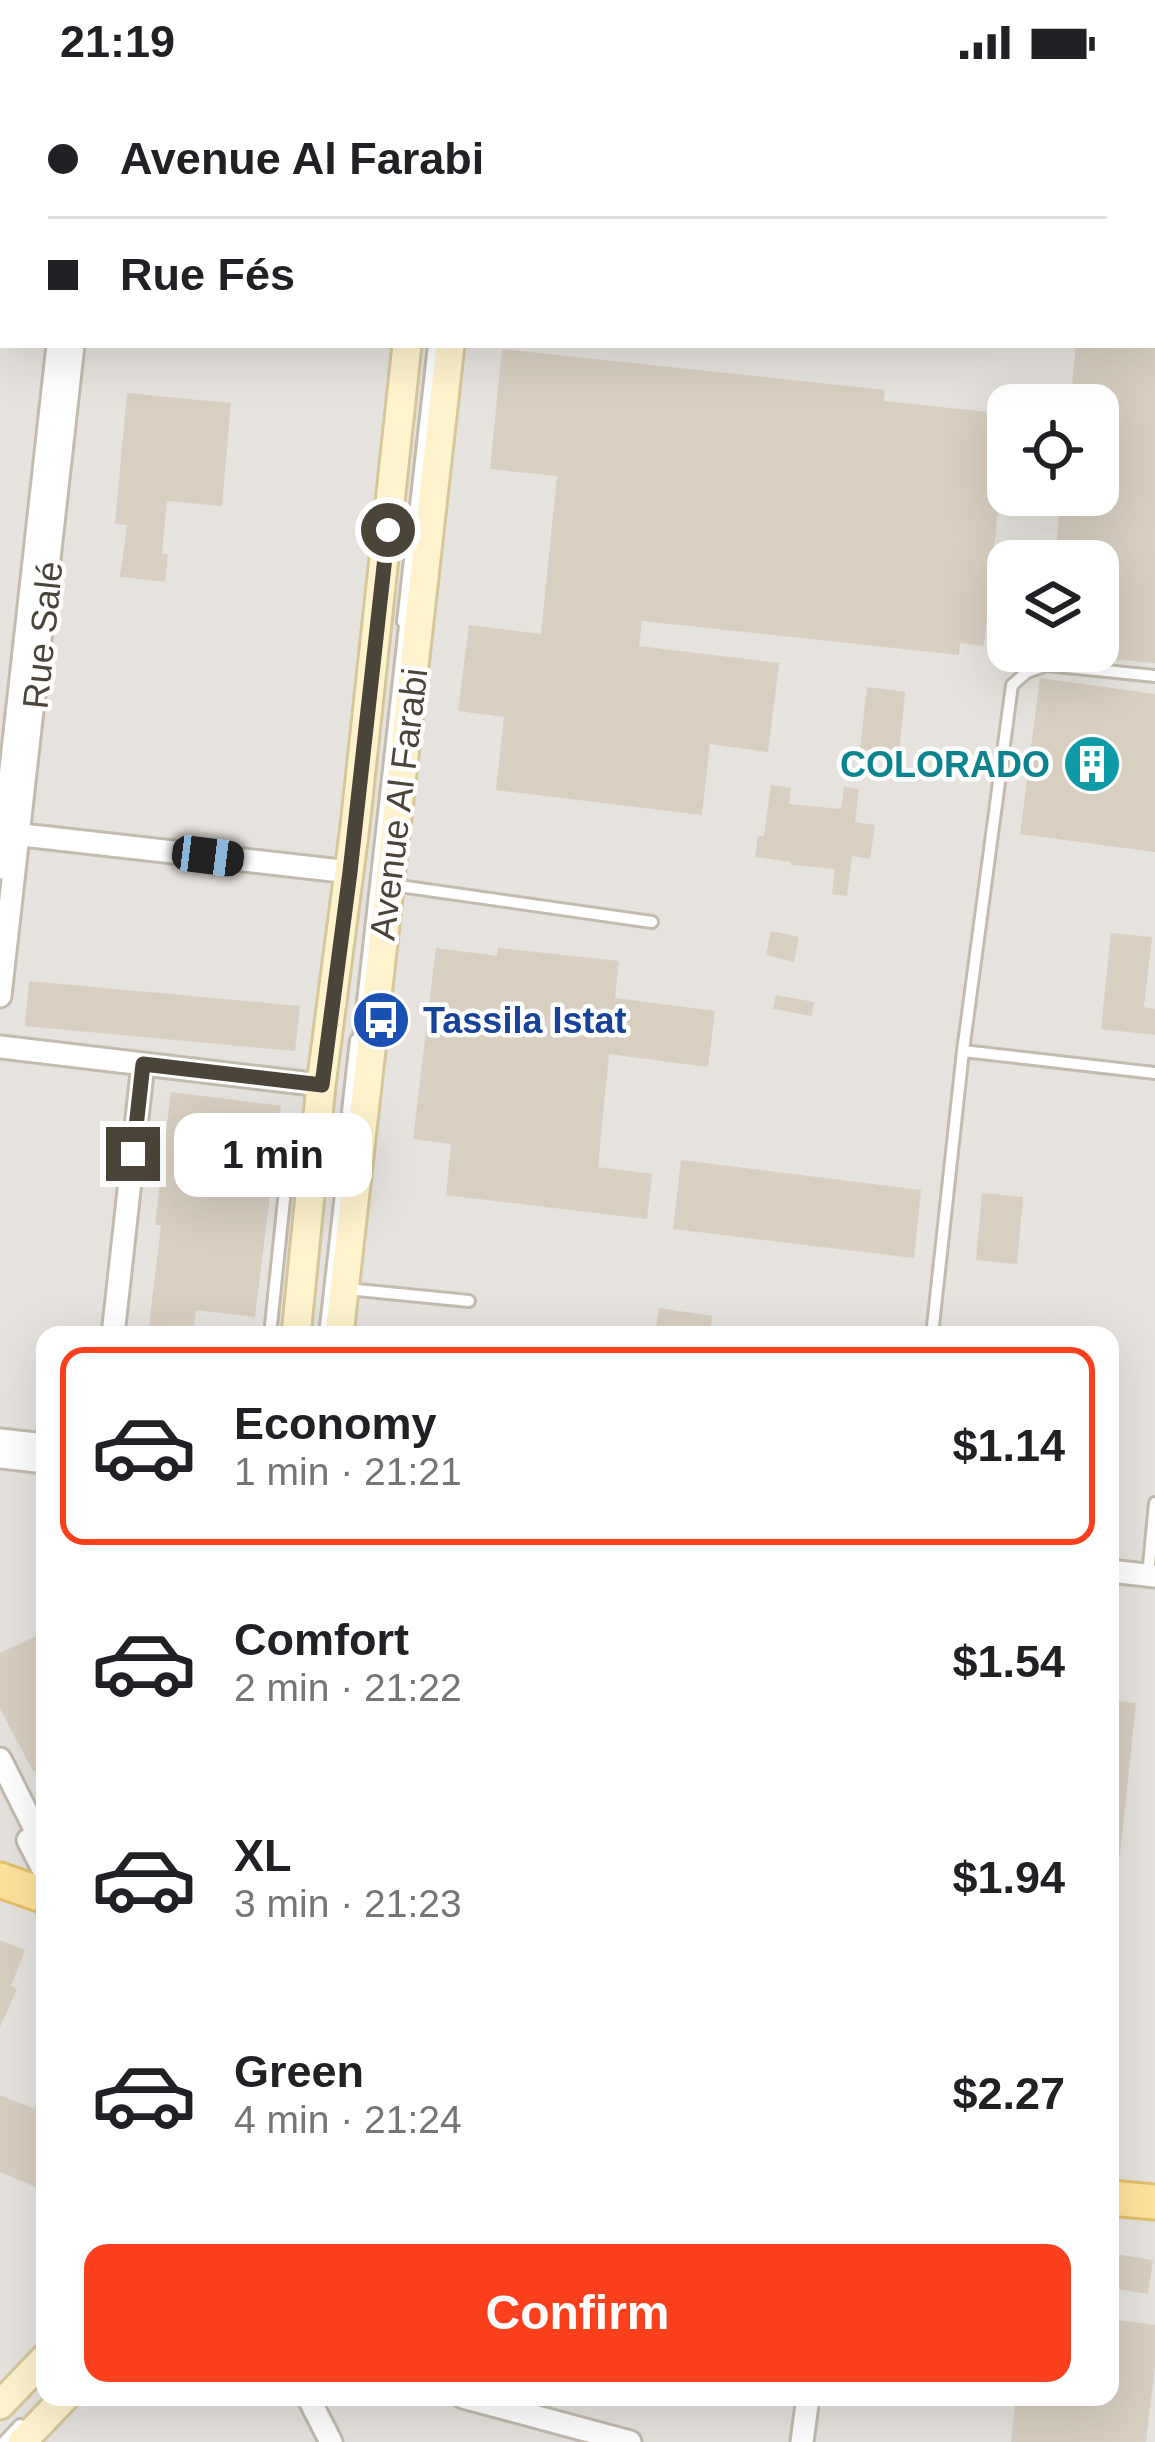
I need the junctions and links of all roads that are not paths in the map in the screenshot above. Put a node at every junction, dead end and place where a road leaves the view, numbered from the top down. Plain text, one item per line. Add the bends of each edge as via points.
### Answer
1 (58, 348) edge
2 (73, 348) edge
3 (407, 348) edge
4 (436, 348) edge
5 (451, 348) edge
6 (1155, 676) edge
7 (8, 833) edge
8 (0, 868) edge
9 (350, 872) junction
10 (389, 885) junction
11 (652, 922) dead end
12 (0, 996) edge
13 (0, 1047) edge
14 (963, 1051) junction
15 (143, 1064) junction
16 (1155, 1073) edge
17 (322, 1085) junction
18 (318, 1126) junction
19 (344, 1288) junction
20 (469, 1301) dead end
21 (114, 1326) edge
22 (271, 1326) edge
23 (297, 1326) edge
24 (325, 1326) edge
25 (340, 1326) edge
26 (933, 1326) edge
27 (0, 1440) edge
28 (36, 1444) edge
29 (0, 1457) edge
30 (36, 1461) edge
31 (1155, 1503) edge
32 (1119, 1572) edge
33 (1151, 1576) edge
34 (0, 1760) edge
35 (0, 1786) edge
36 (36, 1831) edge
37 (36, 1856) edge
38 (0, 1880) edge
39 (36, 1891) edge
40 (1119, 2199) edge
41 (1155, 2202) edge
42 (36, 2367) edge
43 (0, 2405) edge
44 (40, 2406) edge
45 (56, 2406) edge
46 (313, 2406) edge
47 (493, 2406) edge
48 (807, 2406) edge
49 (6, 2442) edge
50 (22, 2442) edge
51 (331, 2442) edge
52 (630, 2442) edge
53 (802, 2442) edge

1 - 7 street, Rue Salé
2 - 7 street, Rue Salé
3 - 9 street, Avenue Al Farabi
4 - 24 lane
5 - 10 street, Avenue Al Farabi
6 - 14 lane via 1047,664 1012,685
7 - 8 street, Rue Salé
7 - 9 street
7 - 12 street, Rue Salé
9 - 17 street, Avenue Al Farabi
10 - 11 lane
10 - 19 street, Avenue Al Farabi
13 - 15 street
14 - 16 lane
14 - 26 lane
15 - 17 street
15 - 21 street
17 - 18 street, Avenue Al Farabi
18 - 22 lane via 297,1133 289,1151
18 - 23 street, Avenue Al Farabi
19 - 20 lane
19 - 25 street, Avenue Al Farabi
27 - 28 street
29 - 30 street
31 - 33 lane
32 - 33 street
34 - 36 street
35 - 37 street
38 - 39 main road
40 - 41 main road
42 - 43 street
44 - 49 lane
45 - 50 street
46 - 51 street
47 - 52 street
48 - 53 street

